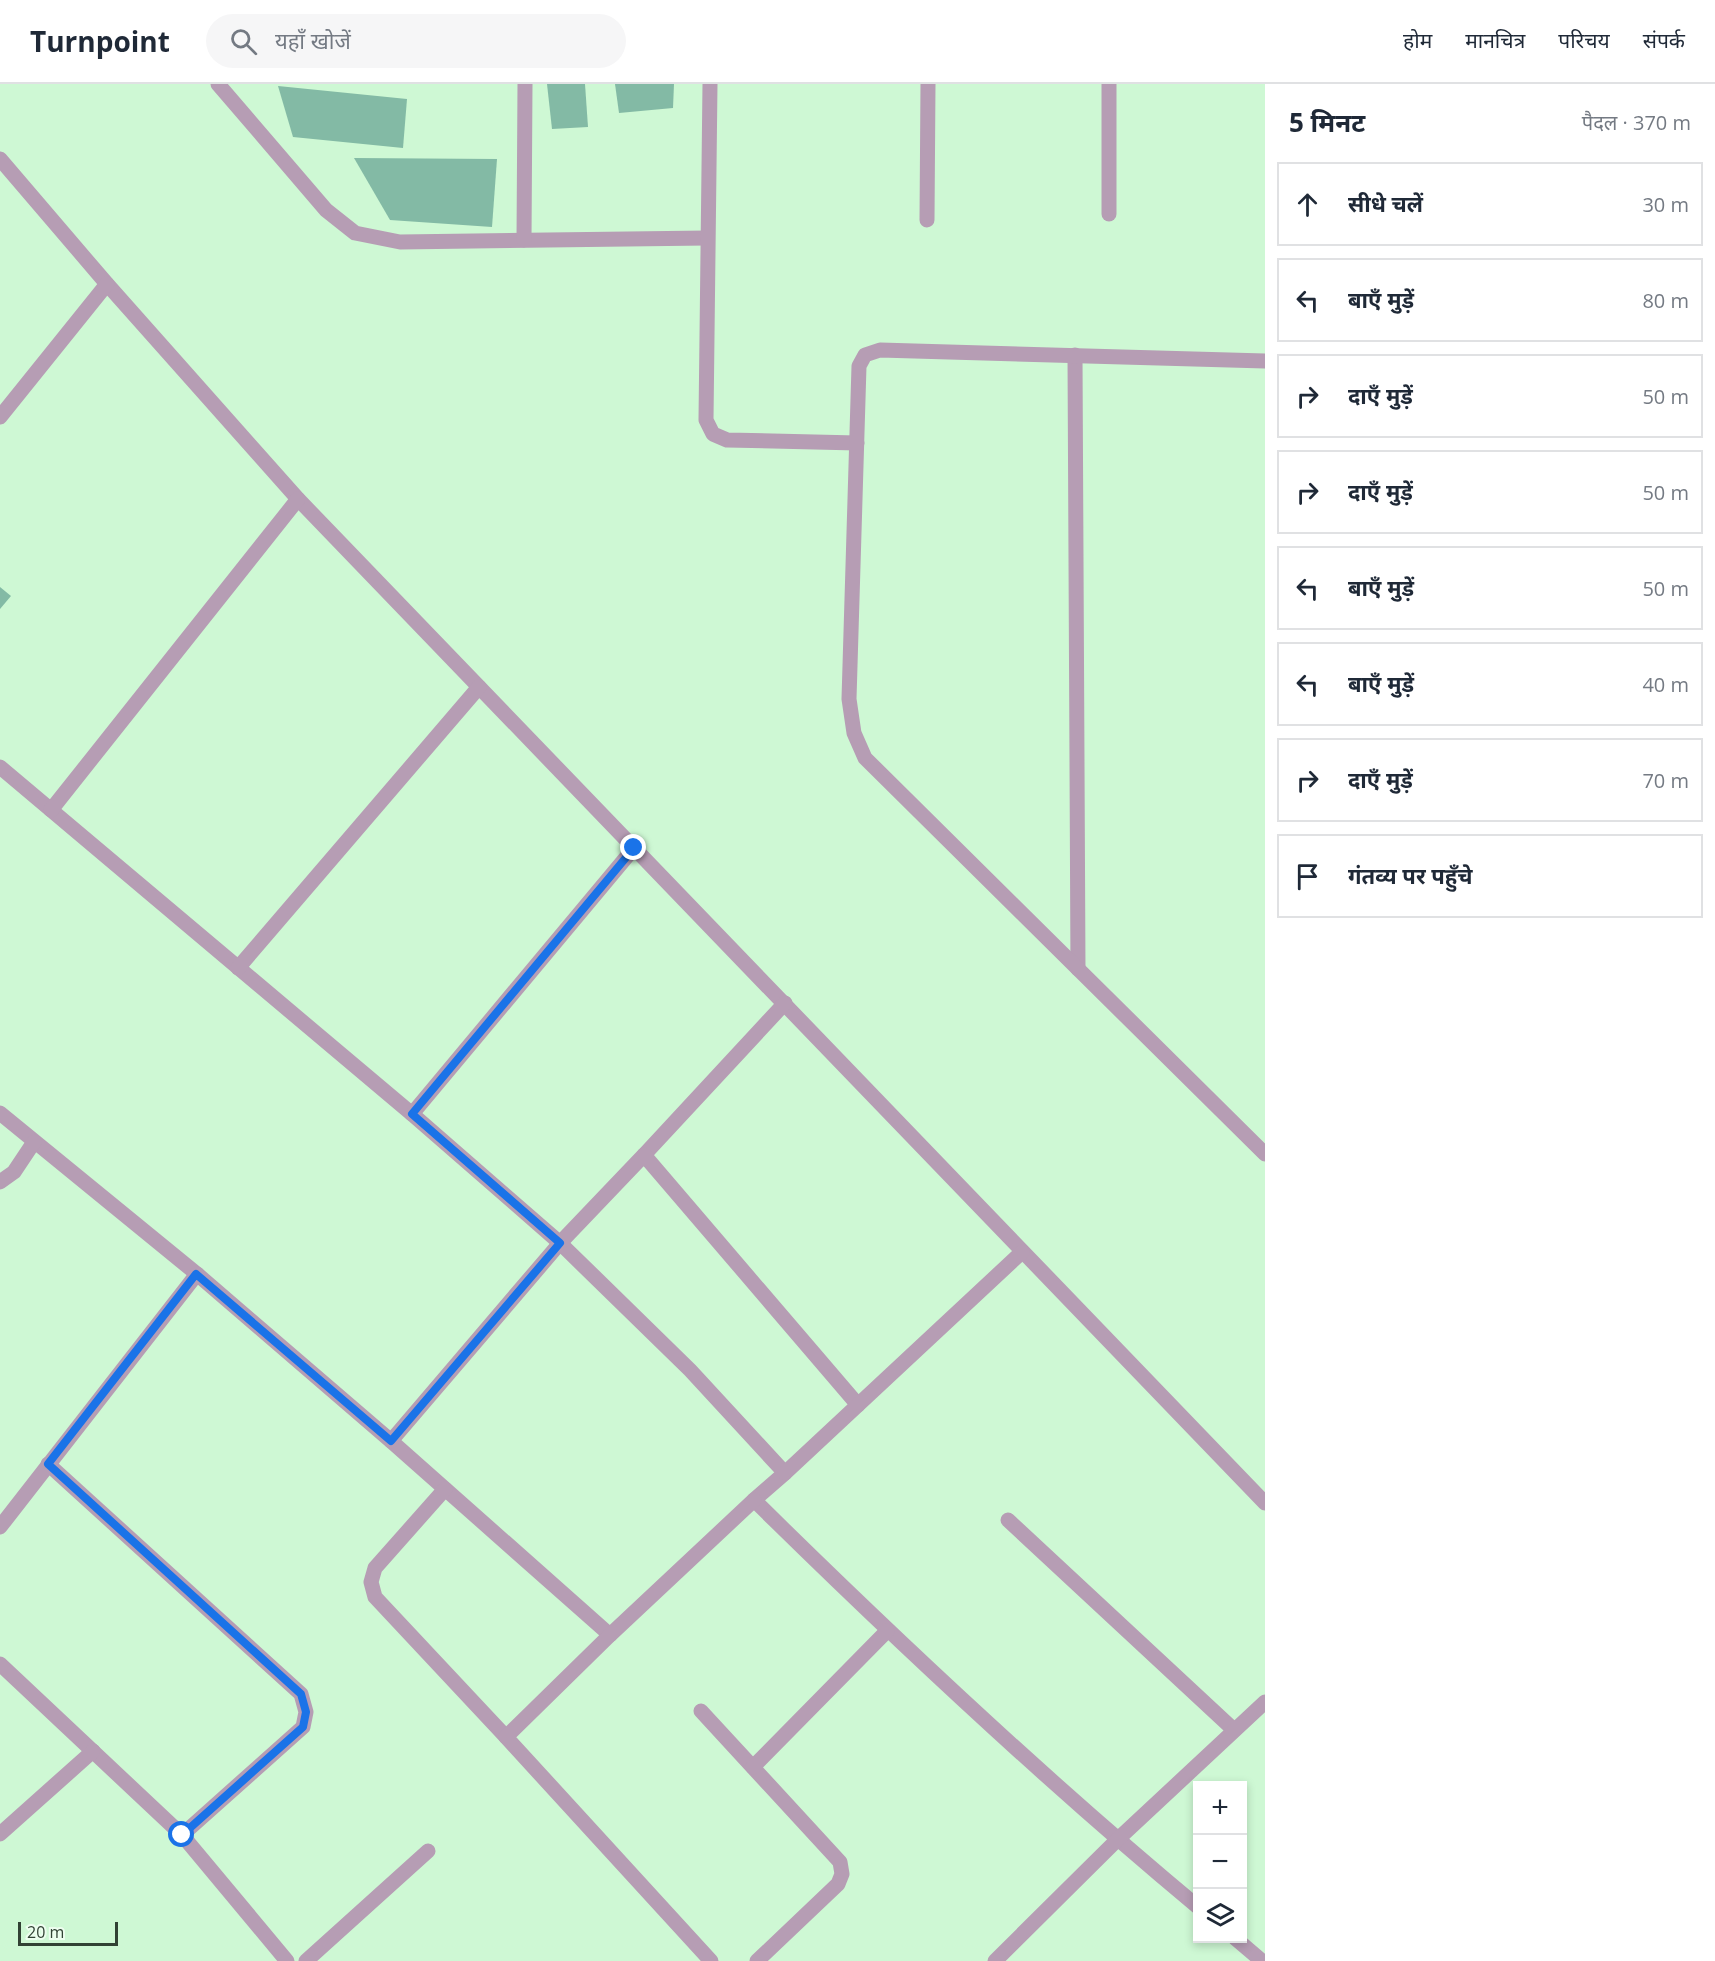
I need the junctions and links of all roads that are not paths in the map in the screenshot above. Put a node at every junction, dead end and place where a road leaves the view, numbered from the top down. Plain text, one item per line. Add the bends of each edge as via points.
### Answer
1 (218, 84) edge
2 (525, 84) edge
3 (710, 84) edge
4 (928, 84) edge
5 (1109, 84) edge
6 (0, 159) edge
7 (1109, 214) dead end
8 (927, 220) dead end
9 (707, 238) junction
10 (524, 240) junction
11 (107, 284) junction
12 (1075, 355) junction
13 (1265, 361) edge
14 (0, 417) edge
15 (856, 443) junction
16 (298, 499) junction
17 (479, 687) junction
18 (0, 767) edge
19 (51, 810) junction
20 (634, 848) junction
21 (238, 968) junction
22 (1078, 969) junction
23 (785, 1004) junction
24 (0, 1113) edge
25 (412, 1114) junction
26 (34, 1142) junction
27 (1265, 1154) edge
28 (644, 1155) junction
29 (0, 1182) edge
30 (560, 1243) junction
31 (1022, 1252) junction
32 (196, 1274) junction
33 (858, 1405) junction
34 (391, 1441) junction
35 (48, 1464) junction
36 (785, 1473) junction
37 (445, 1489) junction
38 (754, 1500) junction
39 (1265, 1503) edge
40 (1008, 1520) dead end
41 (0, 1527) edge
42 (887, 1631) junction
43 (610, 1635) junction
44 (0, 1664) edge
45 (1265, 1702) edge
46 (701, 1711) dead end
47 (1234, 1730) junction
48 (506, 1737) junction
49 (93, 1751) junction
50 (753, 1767) junction
51 (0, 1834) edge
52 (182, 1835) junction
53 (1117, 1840) junction
54 (428, 1851) dead end
55 (1193, 1904) edge
56 (1241, 1943) edge
57 (1259, 1957) edge
58 (287, 1961) edge
59 (306, 1961) edge
60 (711, 1961) edge
61 (757, 1961) edge
62 (995, 1961) edge

1 - 10 street via 326,210 355,233 400,242
2 - 10 street
3 - 9 street
4 - 8 street
5 - 7 street
6 - 11 street
9 - 10 street
9 - 15 street via 706,420 713,434 727,440
11 - 14 street
11 - 16 street
12 - 13 street
12 - 15 street via 880,350 865,355 859,366
12 - 22 street
15 - 22 street via 849,699 854,733 865,758
16 - 17 street
16 - 19 street
17 - 20 street
17 - 21 street
18 - 19 street
19 - 21 street
20 - 23 street
20 - 25 street
21 - 25 street
22 - 27 street
23 - 28 street
23 - 31 street
24 - 26 street
25 - 30 street
26 - 29 street via 14,1172
26 - 32 street
28 - 30 street
28 - 33 street
30 - 34 street
30 - 36 street via 690,1370
31 - 33 street
31 - 39 street
32 - 34 street
32 - 35 street
33 - 36 street
34 - 37 street
35 - 41 street
35 - 52 street via 301,1694 306,1712 303,1727
36 - 38 street
37 - 43 street
37 - 48 street via 375,1568 371,1582 375,1597
38 - 42 street
38 - 43 street
40 - 47 street
42 - 50 street
42 - 53 street
43 - 48 street
44 - 49 street
45 - 47 street
46 - 50 street
47 - 53 street
48 - 60 street
49 - 51 street
49 - 52 street
50 - 61 street via 840,1862 842,1874 838,1884
52 - 58 street
53 - 55 street
53 - 62 street
54 - 59 street
56 - 57 street

